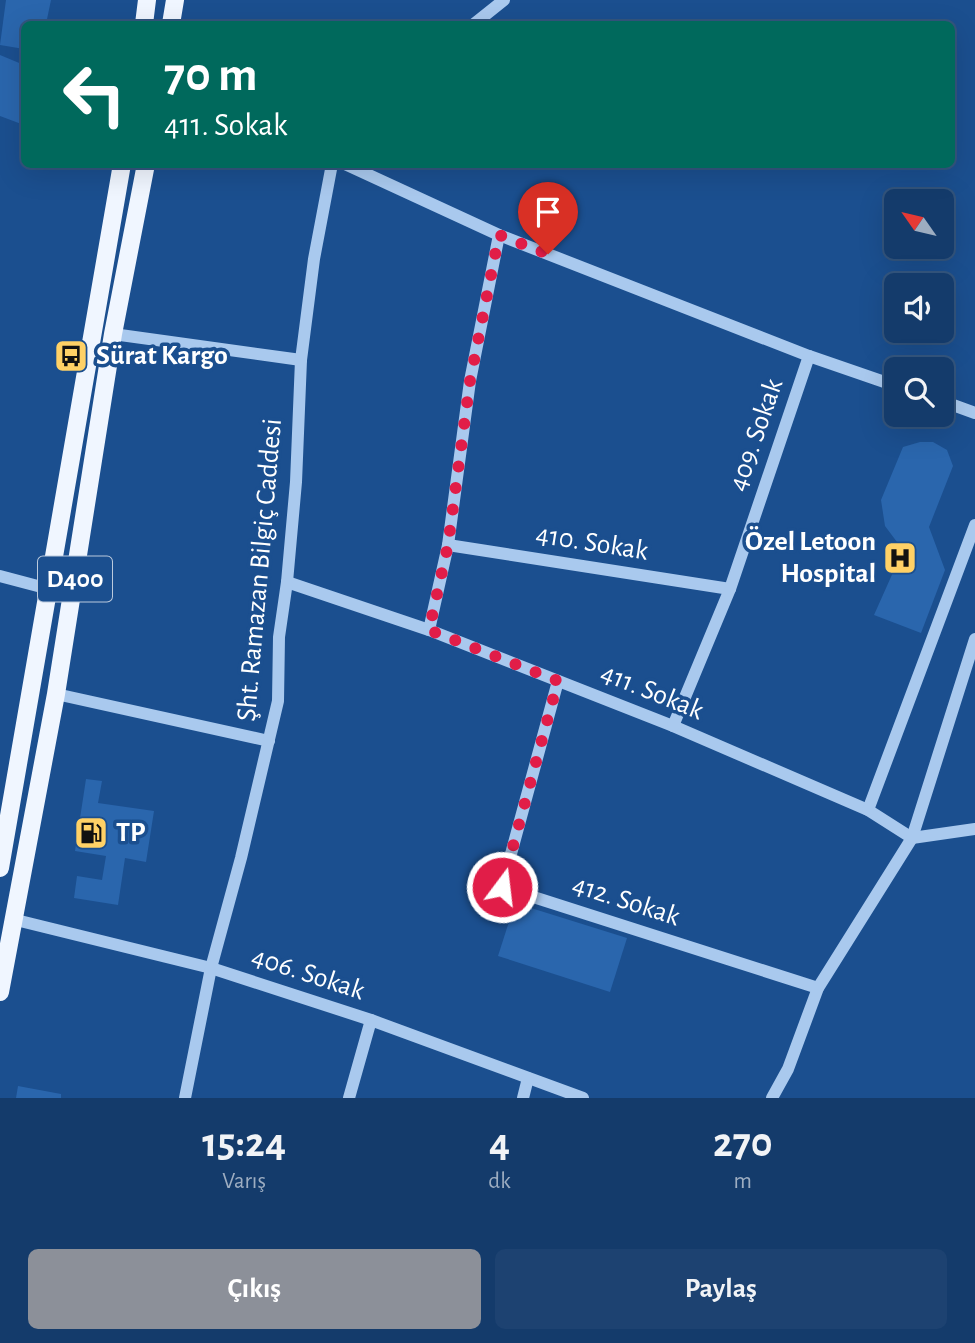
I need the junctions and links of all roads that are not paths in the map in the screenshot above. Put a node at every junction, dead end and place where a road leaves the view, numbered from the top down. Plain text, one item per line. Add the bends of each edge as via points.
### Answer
1 (147, 0) edge
2 (176, 0) edge
3 (503, 0) edge
4 (144, 21) edge
5 (172, 21) edge
6 (478, 21) edge
7 (121, 168) edge
8 (145, 168) edge
9 (331, 168) edge
10 (354, 168) edge
11 (499, 235) junction
12 (113, 334) junction
13 (809, 356) junction
14 (301, 360) junction
15 (884, 382) edge
16 (954, 405) edge
17 (975, 413) edge
18 (975, 526) edge
19 (448, 545) junction
20 (75, 575) junction
21 (0, 576) edge
22 (287, 582) junction
23 (49, 589) junction
24 (730, 589) junction
25 (429, 630) junction
26 (975, 639) edge
27 (558, 681) junction
28 (56, 694) junction
29 (673, 726) junction
30 (270, 741) junction
31 (868, 810) junction
32 (975, 829) edge
33 (912, 838) junction
34 (0, 868) edge
35 (12, 919) junction
36 (211, 968) junction
37 (818, 988) junction
38 (0, 992) edge
39 (371, 1020) junction
40 (528, 1078) junction
41 (185, 1098) edge
42 (349, 1098) edge
43 (523, 1098) edge
44 (583, 1098) edge
45 (772, 1098) edge

1 - 4 main road
2 - 5 main road
3 - 6 street
7 - 23 main road, D400
8 - 12 main road, D400
9 - 14 street, Şht. Ramazan Bilgiç Caddesi
10 - 11 street
11 - 13 street
11 - 19 street via 470,381
12 - 14 street
12 - 20 main road, D400
13 - 15 street
13 - 24 street, 409. Sokak
14 - 22 street, Şht. Ramazan Bilgiç Caddesi
16 - 17 street
18 - 31 street
19 - 24 street, 410. Sokak
19 - 25 street
20 - 23 street
20 - 28 main road, D400
21 - 23 street
22 - 25 street, 411. Sokak
22 - 30 street, Şht. Ramazan Bilgiç Caddesi via 278,637 278,701
23 - 34 main road, D400
24 - 29 street, 409. Sokak
25 - 27 street, 411. Sokak
26 - 33 street
27 - 29 street, 411. Sokak
27 - 37 street, 412. Sokak via 502,887
28 - 30 street
28 - 35 main road, D400
29 - 31 street, 411. Sokak
30 - 36 street, Şht. Ramazan Bilgiç Caddesi
31 - 33 street, 411. Sokak
32 - 33 street
33 - 37 street
35 - 36 street, 406. Sokak
35 - 38 main road, D400
36 - 39 street, 406. Sokak
36 - 41 street, Şht. Ramazan Bilgiç Caddesi
37 - 45 street via 788,1069
39 - 40 street, 406. Sokak
39 - 42 street
40 - 43 street
40 - 44 street, 406. Sokak

